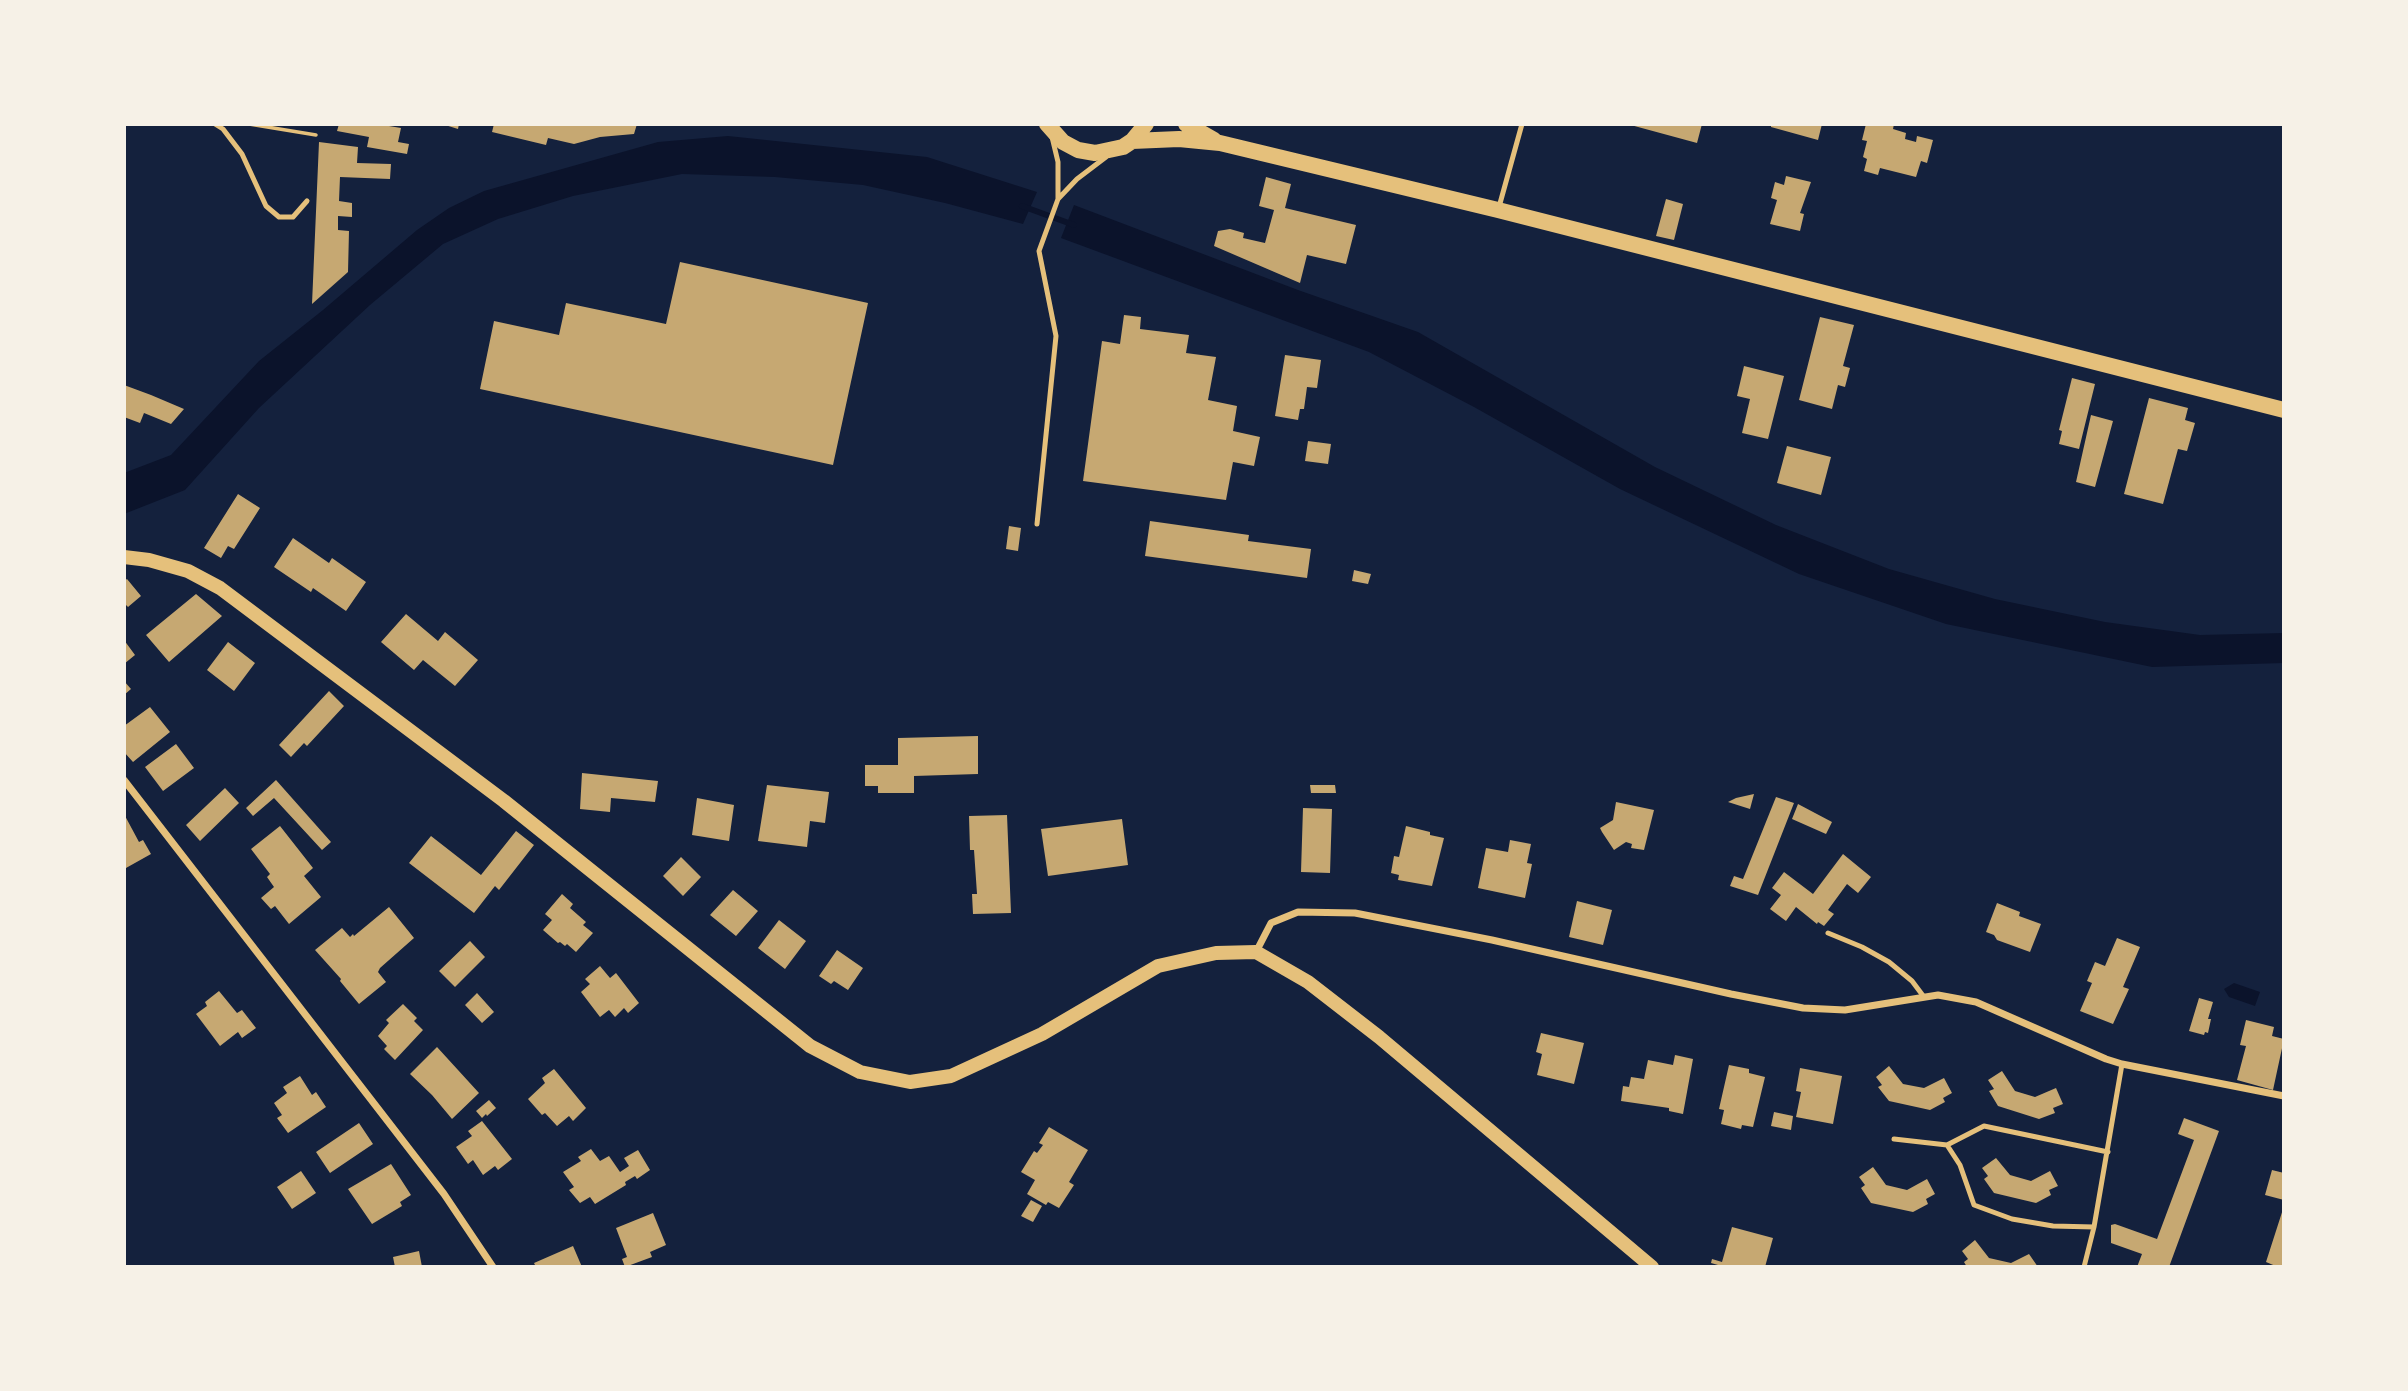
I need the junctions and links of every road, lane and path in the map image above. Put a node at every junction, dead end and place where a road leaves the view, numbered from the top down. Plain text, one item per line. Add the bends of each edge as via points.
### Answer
1 (215, 124) edge
2 (249, 124) edge
3 (1146, 124) edge
4 (1186, 124) edge
5 (1522, 124) edge
6 (1048, 127) edge
7 (316, 135) dead end
8 (1132, 141) junction
9 (1220, 143) junction
10 (1112, 151) junction
11 (1058, 199) junction
12 (307, 201) dead end
13 (1498, 210) junction
14 (2284, 410) edge
15 (1037, 524) dead end
16 (124, 557) edge
17 (124, 780) edge
18 (1828, 933) dead end
19 (1256, 952) junction
20 (1924, 997) junction
21 (2122, 1064) junction
22 (2284, 1096) edge
23 (1894, 1139) dead end
24 (1947, 1145) junction
25 (2108, 1152) junction
26 (2094, 1227) junction
27 (493, 1267) edge
28 (1653, 1267) edge
29 (2084, 1267) edge

1 - 12 lane via 243,154 266,206 279,217 293,217
2 - 7 path
3 - 8 main road
4 - 9 main road
5 - 13 lane
6 - 10 main road via 1078,150
6 - 11 lane via 1058,162
8 - 9 main road
8 - 10 main road
9 - 13 main road
10 - 11 lane
11 - 15 lane via 1039,251 1056,336
13 - 14 main road
16 - 19 main road via 188,571 220,588 504,801 810,1046 860,1072 910,1082 951,1076 1042,1034 1158,966 1216,953
17 - 27 street via 444,1194
18 - 20 lane via 1889,962
19 - 20 street via 1271,923 1298,912 1355,914 1803,1007 1845,1010
19 - 28 main road via 1308,982 1379,1037
20 - 21 street via 1976,1002
21 - 22 street
21 - 25 lane
23 - 24 lane
24 - 25 lane via 1984,1126
24 - 26 lane via 1960,1165 1974,1205 2012,1219
25 - 26 lane
26 - 29 lane

